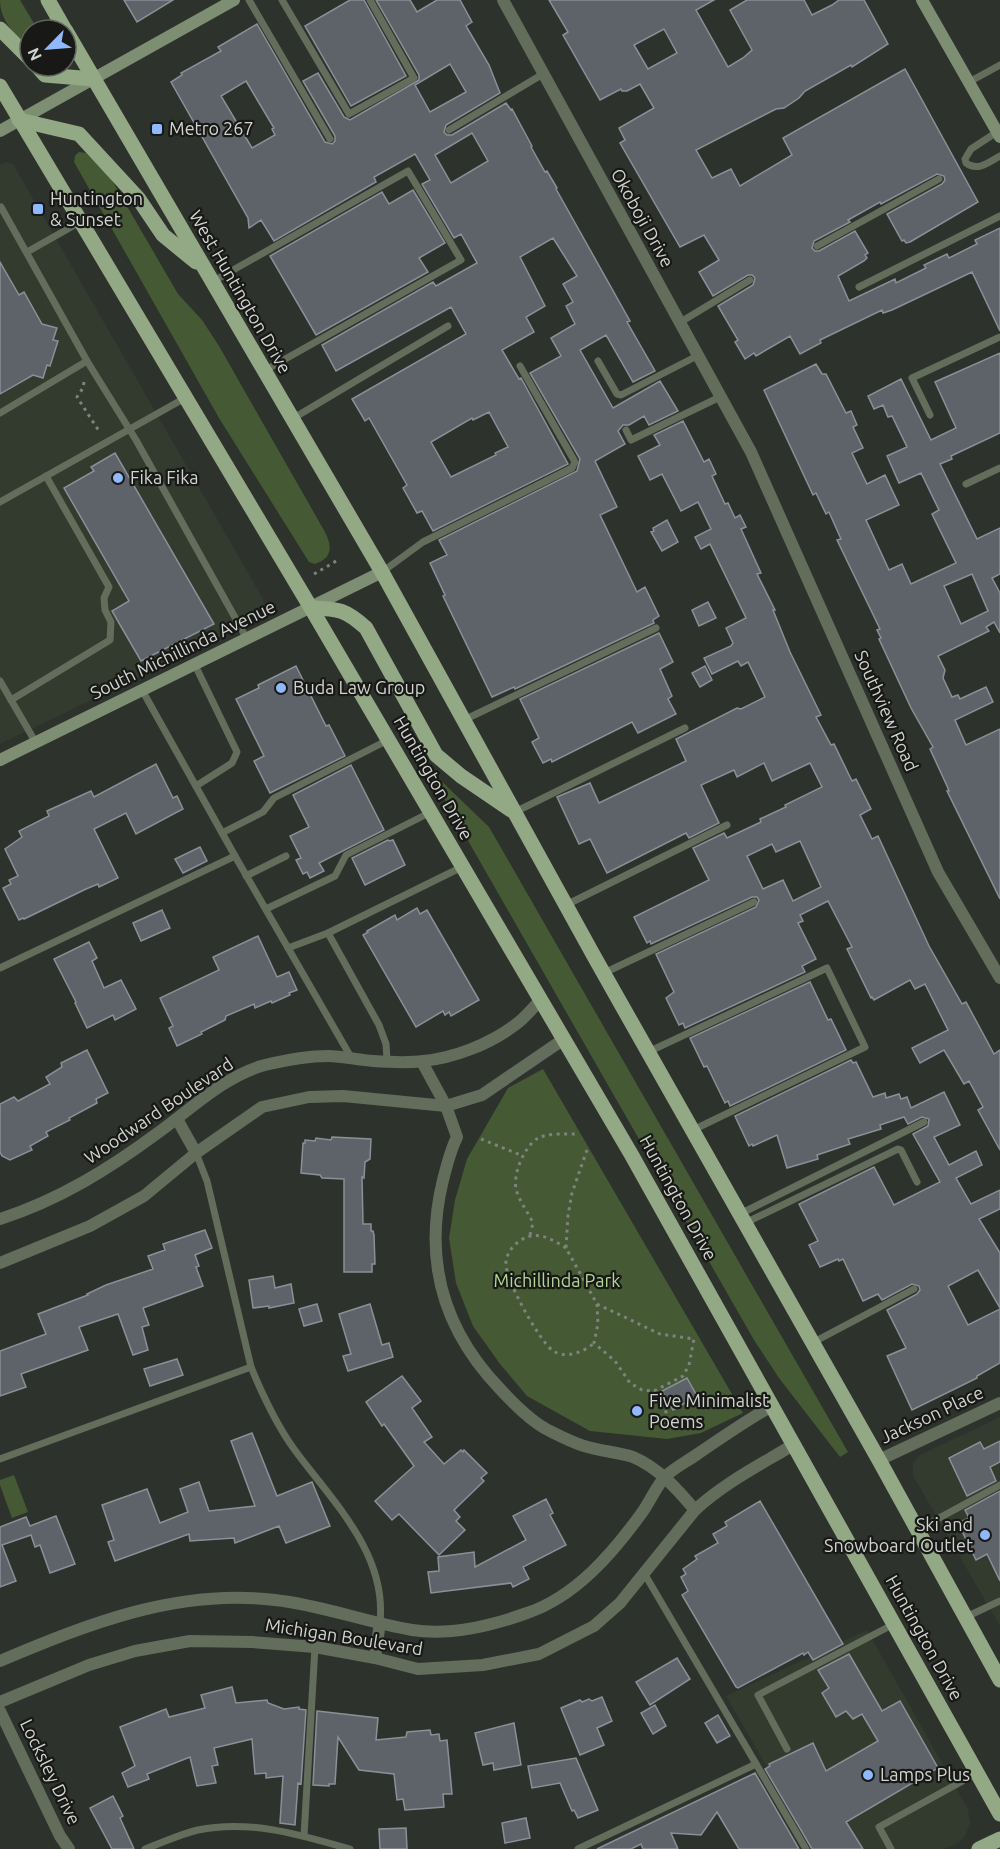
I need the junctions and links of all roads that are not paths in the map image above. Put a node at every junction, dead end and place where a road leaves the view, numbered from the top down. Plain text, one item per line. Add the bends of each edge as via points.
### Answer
1 (48, 0) edge
2 (234, 0) edge
3 (249, 0) edge
4 (282, 0) edge
5 (370, 0) edge
6 (503, 0) edge
7 (922, 0) edge
8 (58, 18) edge
9 (0, 28) edge
10 (18, 47) edge
11 (78, 52) edge
12 (1000, 65) edge
13 (543, 74) junction
14 (78, 78) edge
15 (93, 79) junction
16 (969, 82) junction
17 (0, 86) edge
18 (19, 120) junction
19 (449, 130) dead end
20 (0, 131) edge
21 (999, 134) edge
22 (330, 139) dead end
23 (1000, 156) edge
24 (966, 163) junction
25 (958, 168) dead end
26 (939, 179) dead end
27 (2, 207) dead end
28 (1000, 216) edge
29 (80, 222) junction
30 (818, 246) dead end
31 (27, 252) junction
32 (208, 276) junction
33 (750, 280) dead end
34 (859, 288) dead end
35 (679, 323) junction
36 (448, 326) dead end
37 (1000, 337) edge
38 (698, 356) junction
39 (87, 361) junction
40 (598, 361) dead end
41 (520, 366) dead end
42 (264, 371) junction
43 (720, 397) junction
44 (185, 398) junction
45 (0, 413) edge
46 (930, 415) dead end
47 (292, 419) junction
48 (129, 429) junction
49 (626, 430) dead end
50 (750, 452) joint
51 (1000, 468) edge
52 (46, 476) junction
53 (966, 484) dead end
54 (0, 502) edge
55 (382, 572) junction
56 (311, 608) junction
57 (656, 628) dead end
58 (247, 639) junction
59 (195, 665) junction
60 (0, 681) edge
61 (142, 690) junction
62 (11, 700) junction
63 (464, 720) junction
64 (685, 728) dead end
65 (388, 740) junction
66 (36, 743) junction
67 (0, 760) edge
68 (196, 786) junction
69 (431, 812) junction
70 (515, 812) junction
71 (727, 825) dead end
72 (222, 833) junction
73 (235, 856) junction
74 (286, 856) dead end
75 (463, 866) junction
76 (246, 876) junction
77 (754, 902) dead end
78 (566, 905) junction
79 (266, 909) junction
80 (328, 933) junction
81 (288, 948) junction
82 (0, 968) edge
83 (604, 973) junction
84 (1000, 978) edge
85 (541, 999) junction
86 (564, 1039) junction
87 (648, 1052) junction
88 (352, 1059) junction
89 (387, 1060) junction
90 (422, 1062) junction
91 (446, 1106) junction
92 (177, 1119) junction
93 (924, 1122) dead end
94 (693, 1130) junction
95 (196, 1153) junction
96 (917, 1182) dead end
97 (742, 1218) junction
98 (0, 1219) edge
99 (0, 1263) edge
100 (914, 1289) dead end
101 (812, 1343) junction
102 (251, 1368) junction
103 (1000, 1403) edge
104 (772, 1406) junction
105 (793, 1444) junction
106 (0, 1459) edge
107 (879, 1460) junction
108 (665, 1476) junction
109 (1000, 1485) edge
110 (695, 1510) junction
111 (917, 1530) junction
112 (644, 1573) junction
113 (1000, 1601) edge
114 (966, 1617) junction
115 (380, 1622) junction
116 (894, 1624) junction
117 (315, 1647) junction
118 (375, 1658) junction
119 (0, 1661) edge
120 (1000, 1680) edge
121 (0, 1702) edge
122 (0, 1711) edge
123 (787, 1749) dead end
124 (756, 1764) junction
125 (977, 1773) junction
126 (1000, 1814) edge
127 (304, 1836) junction
128 (1000, 1839) edge
129 (69, 1849) edge
130 (145, 1849) edge
131 (350, 1849) edge
132 (578, 1849) edge
133 (806, 1849) edge
134 (891, 1849) edge
135 (979, 1849) edge

1 - 8 main road, West Huntington Drive
2 - 15 main road
3 - 22 lane
4 - 5 lane via 349,114 414,78
6 - 13 street, Okoboji Drive
7 - 16 main road
9 - 10 main road
11 - 15 main road, West Huntington Drive
12 - 16 lane
13 - 19 lane
13 - 35 street, Okoboji Drive
14 - 15 main road
15 - 18 main road
15 - 32 main road, West Huntington Drive
16 - 21 main road
17 - 18 main road
18 - 20 main road
18 - 29 main road
18 - 32 main road via 79,135 138,198 163,235
21 - 24 lane via 970,149
23 - 24 lane via 980,167
24 - 25 lane
26 - 30 lane
27 - 31 lane
28 - 34 lane
29 - 31 lane
29 - 44 main road
31 - 39 lane
32 - 42 main road, West Huntington Drive
32 - 42 lane via 408,171 461,260
33 - 35 lane
35 - 38 street, Okoboji Drive
36 - 47 lane
37 - 46 lane via 912,378
38 - 40 lane via 621,395
38 - 43 street, Okoboji Drive
39 - 45 lane
39 - 48 lane
41 - 55 lane via 575,462 572,468 423,542
42 - 47 main road, West Huntington Drive
43 - 49 lane via 631,440
43 - 50 street, Okoboji Drive
44 - 48 lane
44 - 56 main road
47 - 55 main road, West Huntington Drive
48 - 52 lane
48 - 58 lane
50 - 84 street, Southview Road via 939,872
51 - 53 lane
52 - 54 lane
52 - 62 lane via 109,587 104,598 111,622 110,640
55 - 56 main road, South Michillinda Avenue
55 - 63 main road
56 - 58 main road, South Michillinda Avenue
56 - 65 main road, Huntington Drive
56 - 70 main road via 338,609 351,614 366,628 436,755
57 - 63 lane
58 - 59 main road, South Michillinda Avenue
59 - 61 main road, South Michillinda Avenue
59 - 68 lane via 237,752 232,763
60 - 62 lane
61 - 66 main road, South Michillinda Avenue
61 - 68 lane
62 - 66 lane
63 - 70 main road
64 - 70 lane
65 - 69 main road, Huntington Drive
65 - 72 lane via 274,798 263,812
66 - 67 main road, South Michillinda Avenue
68 - 72 lane
69 - 75 main road, Huntington Drive
69 - 79 lane via 346,855 335,876
70 - 78 main road
71 - 78 lane
72 - 73 lane
73 - 76 lane
73 - 82 lane
74 - 76 lane
75 - 80 lane
75 - 85 main road, Huntington Drive
76 - 79 lane
77 - 83 lane
78 - 83 main road
79 - 81 lane
80 - 81 lane
80 - 89 lane via 379,1025
81 - 88 lane
83 - 87 main road
85 - 86 main road, Huntington Drive
85 - 90 street, Woodward Boulevard via 516,1025 494,1038 460,1053
86 - 91 street via 483,1095
86 - 104 main road, Huntington Drive
87 - 94 main road
87 - 94 lane via 827,968 865,1047
88 - 89 street, Woodward Boulevard
88 - 92 street, Woodward Boulevard via 297,1058 263,1066 231,1080
89 - 90 street, Woodward Boulevard
90 - 91 street
91 - 95 street via 343,1096 309,1097 262,1107
91 - 108 street via 457,1137 440,1196 434,1239 440,1286 458,1332 484,1373 544,1428 582,1446 633,1458
92 - 95 street
92 - 98 street, Woodward Boulevard via 96,1176 61,1195
93 - 97 lane
94 - 97 main road
95 - 99 street via 144,1196 90,1226
95 - 102 lane via 207,1181
96 - 97 lane via 898,1149
97 - 101 main road
100 - 101 lane
101 - 107 main road
102 - 106 lane
102 - 115 lane via 293,1448 351,1523 366,1552 381,1597
103 - 107 street, Jackson Place
104 - 105 main road, Huntington Drive
104 - 108 street, Michigan Boulevard
105 - 110 street, Michigan Boulevard via 735,1479
105 - 116 main road, Huntington Drive
107 - 111 main road
108 - 110 street
108 - 115 street, Michigan Boulevard via 604,1560 568,1593 529,1613 457,1631 414,1630
109 - 111 lane
110 - 112 street, Michigan Boulevard
111 - 114 main road
112 - 118 street, Michigan Boulevard via 620,1603 594,1626 539,1654 483,1665 418,1669
112 - 124 lane
113 - 114 lane
114 - 120 main road
115 - 118 street
115 - 119 street, Michigan Boulevard via 273,1600 222,1598 175,1602 78,1629
116 - 123 lane via 758,1695
116 - 125 main road, Huntington Drive
117 - 118 street, Michigan Boulevard
117 - 121 street, Michigan Boulevard via 190,1641 89,1665
117 - 127 lane
122 - 129 street, Locksley Drive
124 - 132 lane
124 - 133 lane
125 - 126 main road, Huntington Drive
125 - 134 lane via 879,1827
127 - 130 lane via 239,1826 198,1830
127 - 131 lane
128 - 135 main road

